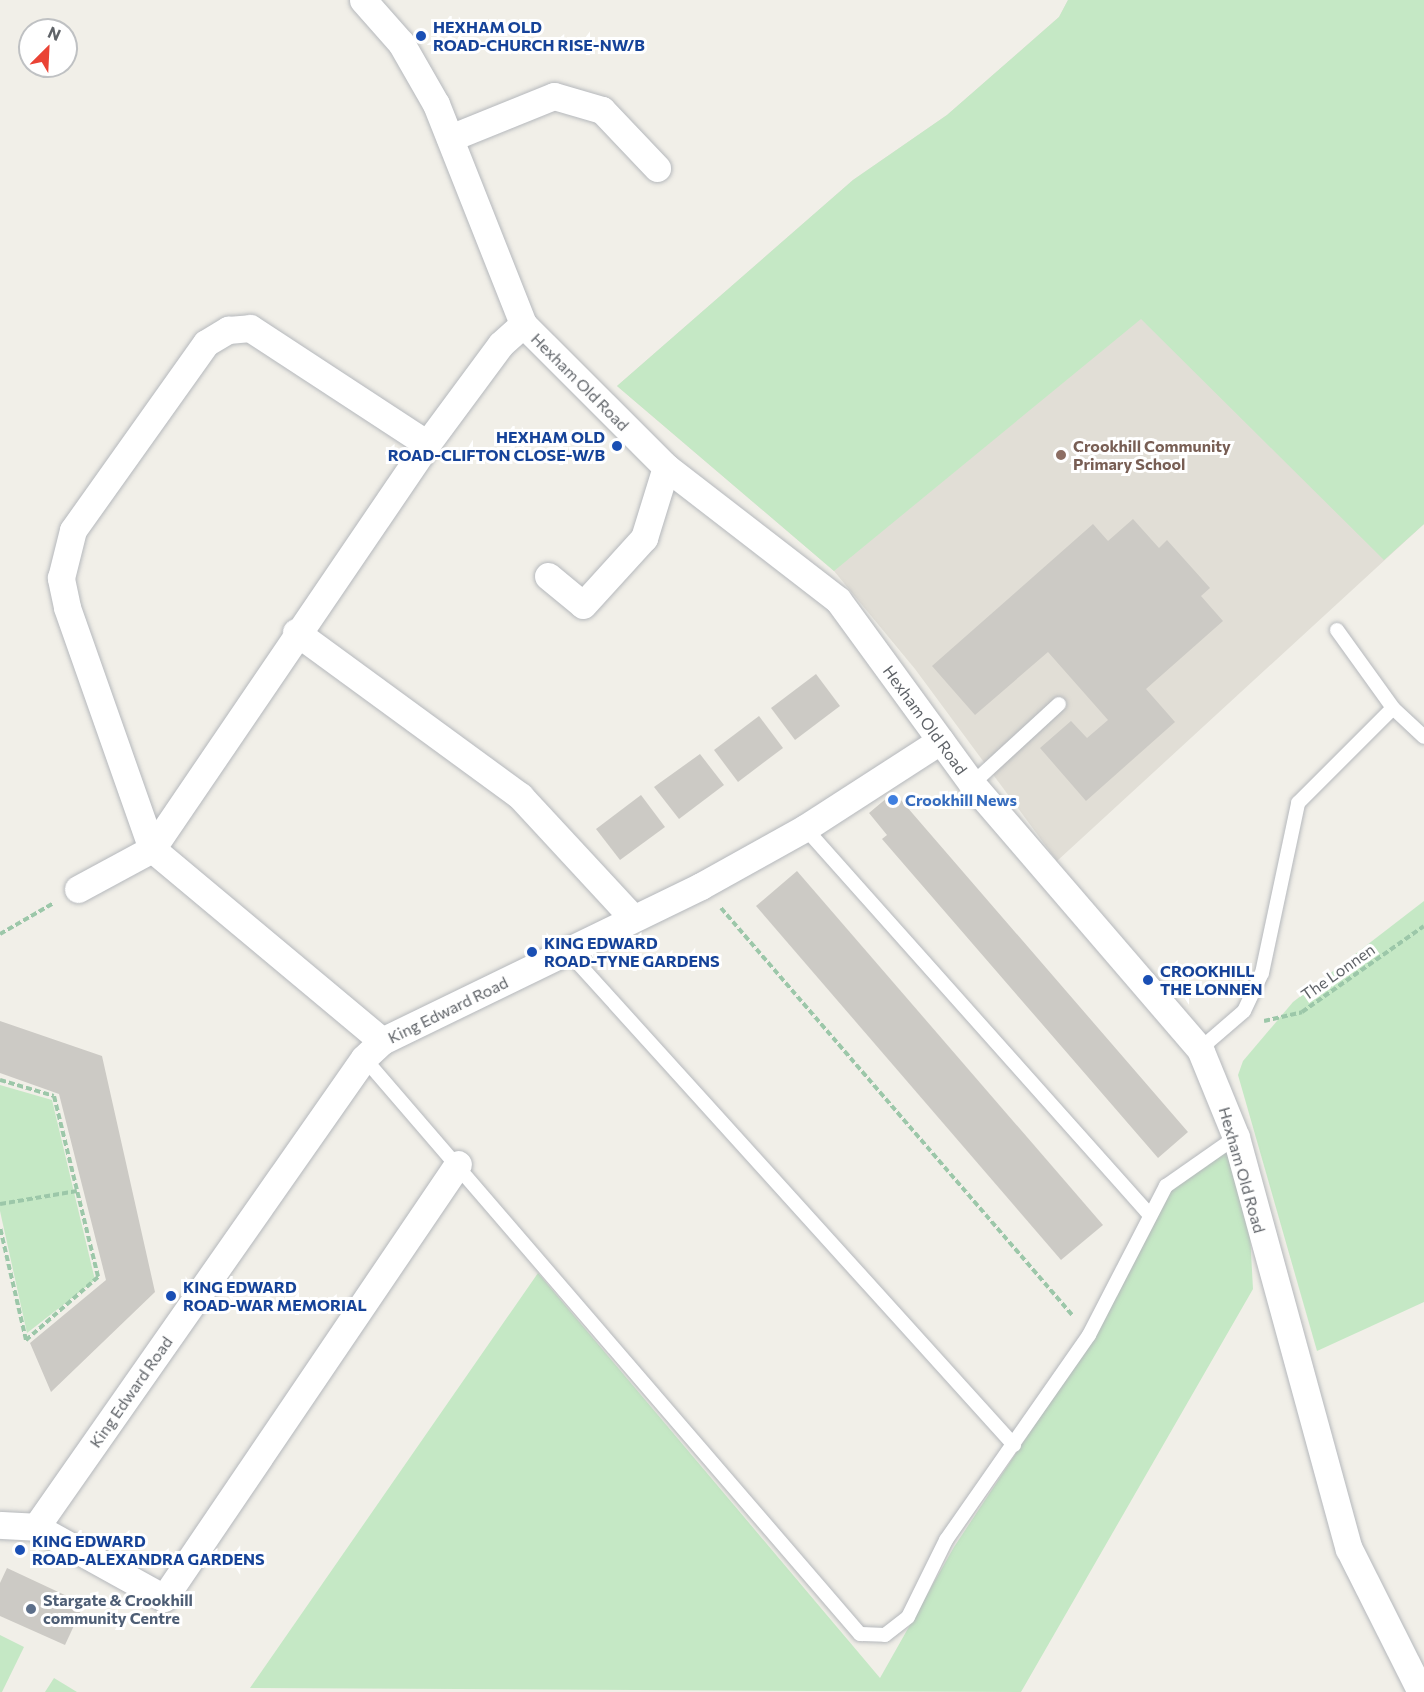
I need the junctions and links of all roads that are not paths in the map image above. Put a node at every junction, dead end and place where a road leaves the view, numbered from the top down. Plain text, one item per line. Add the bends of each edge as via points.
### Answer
1 (363, 0) edge
2 (450, 138) junction
3 (657, 168) dead end
4 (523, 324) junction
5 (427, 444) junction
6 (666, 468) junction
7 (548, 576) dead end
8 (1337, 630) dead end
9 (296, 632) junction
10 (1059, 704) dead end
11 (1393, 708) junction
12 (1424, 737) edge
13 (940, 741) junction
14 (972, 784) junction
15 (805, 828) junction
16 (152, 849) junction
17 (78, 889) road end
18 (633, 918) junction
19 (568, 952) junction
20 (373, 1050) junction
21 (1200, 1050) junction
22 (1236, 1137) junction
23 (458, 1164) junction
24 (1148, 1213) junction
25 (1014, 1445) junction
26 (0, 1526) edge
27 (36, 1527) junction
28 (1421, 1692) edge

1 - 2 street, Hexham Old Road via 401,43
2 - 3 street via 554,96 602,110
2 - 4 street, Hexham Old Road
4 - 5 street via 501,344
4 - 6 street, Hexham Old Road
5 - 9 street
5 - 16 street via 250,328 228,330 206,343 73,530 62,578 67,607
6 - 7 street via 644,538 583,605
6 - 13 street, Hexham Old Road via 838,600
8 - 11 lane
9 - 16 street
9 - 18 street via 520,796
10 - 14 lane
11 - 12 lane
11 - 21 lane via 1298,803 1262,973 1244,1011
13 - 14 street, Hexham Old Road
13 - 15 street, King Edward Road
14 - 21 street, Hexham Old Road
15 - 18 street, King Edward Road via 701,886
15 - 24 lane
16 - 17 street
16 - 20 street
18 - 19 street, King Edward Road
19 - 20 street, King Edward Road
19 - 25 lane
20 - 23 lane
20 - 27 street, King Edward Road
21 - 22 street, Hexham Old Road
22 - 24 lane via 1166,1186
22 - 28 street, Hexham Old Road via 1349,1548
23 - 25 lane via 860,1634 885,1635 908,1617 946,1540
23 - 27 street via 164,1598
24 - 25 lane via 1089,1335
26 - 27 street

